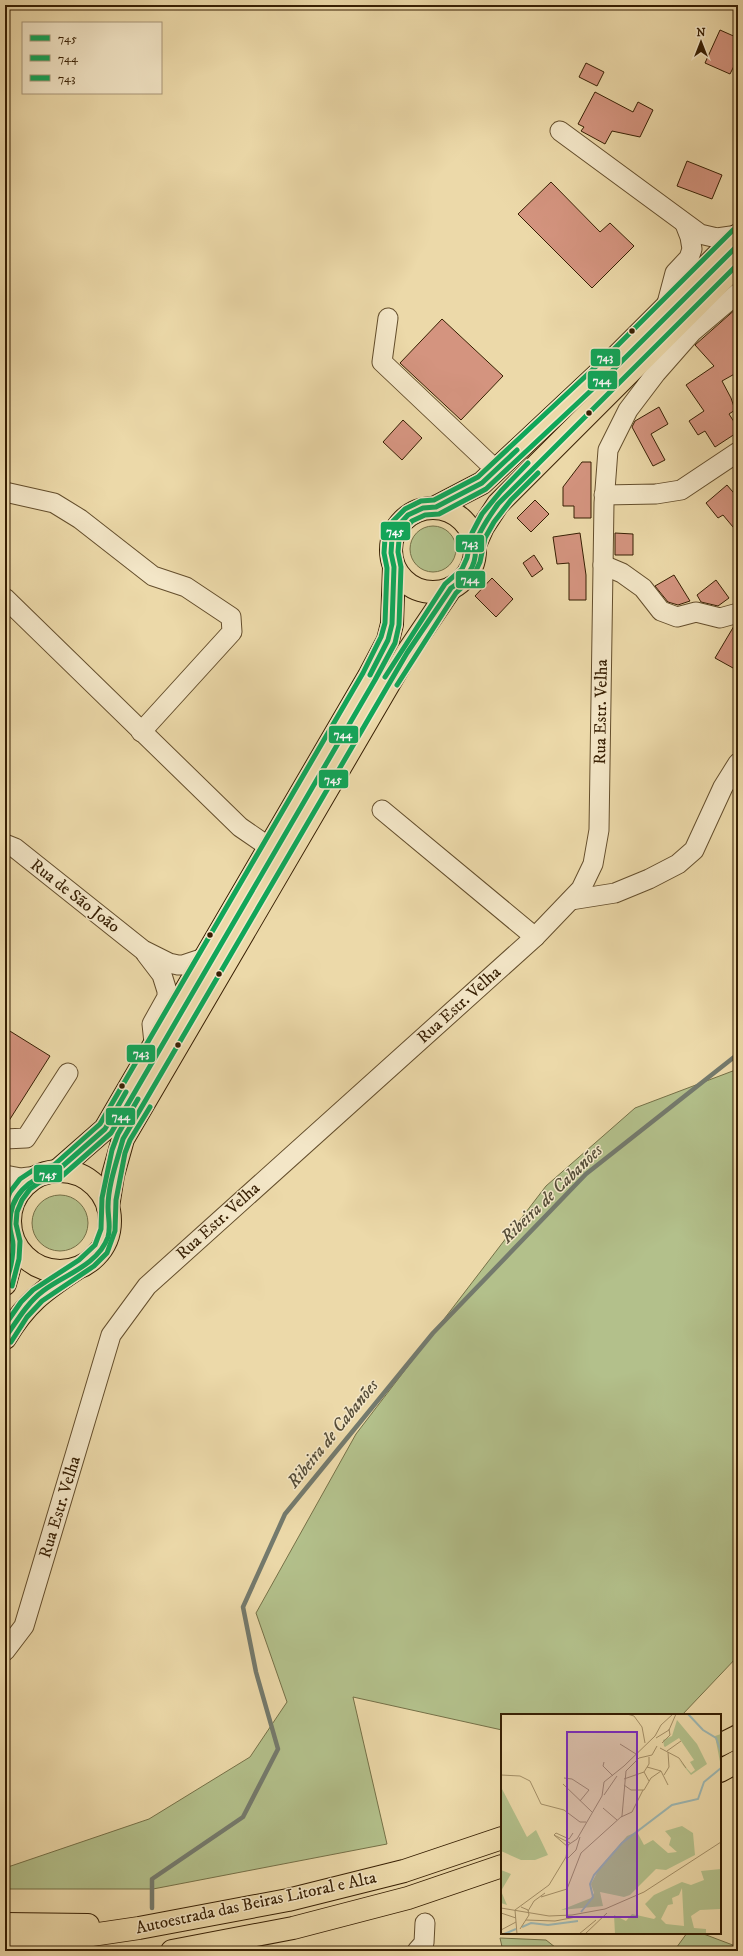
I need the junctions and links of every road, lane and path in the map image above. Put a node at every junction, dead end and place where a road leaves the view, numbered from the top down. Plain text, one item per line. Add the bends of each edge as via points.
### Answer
1 (560, 131) dead end
2 (685, 224) junction
3 (738, 235) edge
4 (734, 271) edge
5 (738, 293) edge
6 (666, 307) junction
7 (388, 318) dead end
8 (738, 452) edge
9 (496, 470) junction
10 (5, 492) edge
11 (604, 495) junction
12 (436, 507) junction
13 (475, 545) junction
14 (603, 565) junction
15 (394, 567) junction
16 (451, 588) junction
17 (5, 598) edge
18 (738, 614) edge
19 (141, 732) junction
20 (738, 763) edge
21 (382, 810) dead end
22 (5, 844) edge
23 (269, 847) junction
24 (571, 900) junction
25 (535, 937) junction
26 (143, 950) junction
27 (204, 958) junction
28 (154, 1043) junction
29 (68, 1073) dead end
30 (5, 1139) edge
31 (47, 1173) junction
32 (5, 1175) edge
33 (108, 1207) junction
34 (9, 1227) edge
35 (77, 1268) junction
36 (5, 1284) edge
37 (5, 1338) edge
38 (5, 1651) edge
39 (738, 1736) edge
40 (721, 1744) edge
41 (738, 1761) edge
42 (721, 1770) edge
43 (501, 1838) edge
44 (501, 1866) edge
45 (425, 1923) dead end
46 (5, 1924) edge
47 (139, 1928) junction
48 (5, 1944) edge
49 (172, 1951) edge
50 (417, 1951) edge

1 - 2 street
2 - 3 street via 700,234 717,238
2 - 6 street via 692,249 689,258 675,273
3 - 6 main road
4 - 13 main road via 498,504
5 - 11 street, Rua Estr. Velha via 692,332 628,410 608,450
6 - 9 main road
7 - 9 street via 382,362
8 - 11 street via 681,490 656,494
9 - 12 main road via 482,483
10 - 19 street via 54,503 80,519 153,576 186,587 231,617 232,632
11 - 14 street, Rua Estr. Velha
12 - 13 main road via 453,513 466,524
12 - 15 main road via 423,508 408,515 398,526 392,538 391,553
13 - 16 main road via 475,558 470,571 462,581
14 - 18 street via 622,573 638,584 661,611 677,617 696,612 720,618
14 - 24 street, Rua Estr. Velha via 599,830 593,864 581,889
15 - 16 main road via 401,578 424,591 438,592
15 - 23 main road via 394,605 388,640
16 - 33 main road via 408,653 123,1139
17 - 19 street
19 - 23 street via 240,827
20 - 24 street via 723,787 694,850 678,864 616,892
21 - 25 street
22 - 26 street, Rua de São João via 14,848
23 - 27 main road
24 - 25 street, Rua Estr. Velha
25 - 38 street, Rua Estr. Velha via 147,1286 111,1335 24,1626
26 - 27 street via 178,966
26 - 28 street via 162,975 167,991 167,997 152,1024
27 - 28 main road
28 - 31 main road via 105,1129
29 - 30 street via 26,1138
31 - 32 street via 21,1178
31 - 33 main road via 74,1172 89,1180 101,1192
31 - 34 main road via 25,1184 16,1196 10,1210
33 - 35 main road via 108,1237 101,1250 90,1261
34 - 35 main road via 21,1254 33,1264 47,1270
34 - 36 main road via 12,1258
35 - 37 main road via 43,1291 28,1305
39 - 40 main road
41 - 42 main road
43 - 47 main road, Autoestrada das Beiras Litoral e Alta via 404,1871 288,1900
44 - 49 main road, Autoestrada das Beiras Litoral e Alta via 408,1898 293,1928
45 - 50 street via 424,1943
46 - 47 main road
47 - 48 main road, Autoestrada das Beiras Litoral e Alta via 51,1941

